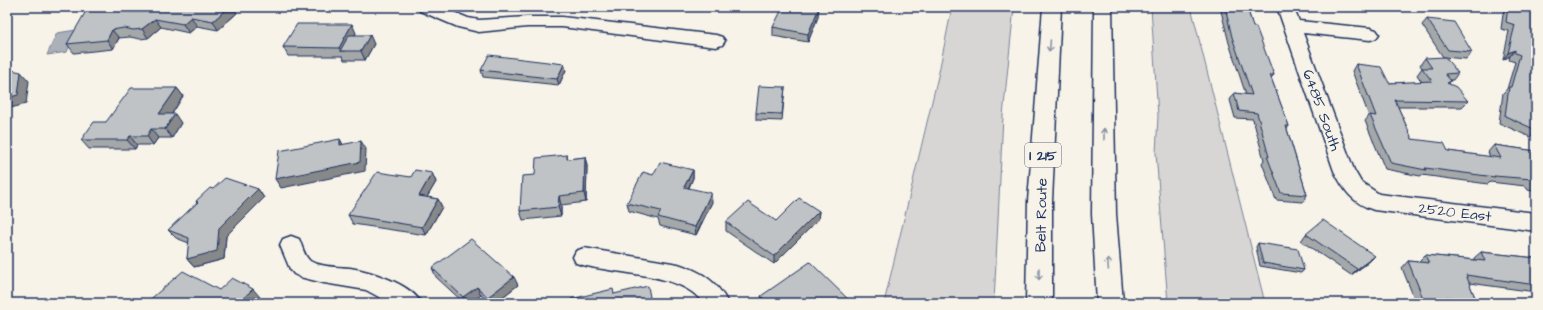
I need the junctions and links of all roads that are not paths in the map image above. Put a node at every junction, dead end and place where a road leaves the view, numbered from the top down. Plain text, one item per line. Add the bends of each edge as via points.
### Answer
1 (426, 7) edge
2 (1052, 7) edge
3 (1103, 7) edge
4 (1285, 7) edge
5 (1292, 26) junction
6 (1370, 34) dead end
7 (716, 40) dead end
8 (1374, 202) joint
9 (1536, 222) edge
10 (291, 245) dead end
11 (584, 257) dead end
12 (409, 303) edge
13 (716, 303) edge
14 (1039, 303) edge
15 (1110, 303) edge

1 - 7 street via 471,25 562,22
2 -> 14 highway, Belt Route / I 215 via 1040,200
15 -> 3 highway via 1104,214
4 - 5 street, 6485 South
5 - 6 street
5 - 8 street, 6485 South via 1344,172 1354,188
8 - 9 street, 2520 East
10 - 12 street via 298,263 303,267 315,272 368,282 389,290
11 - 13 street via 678,273 699,283

